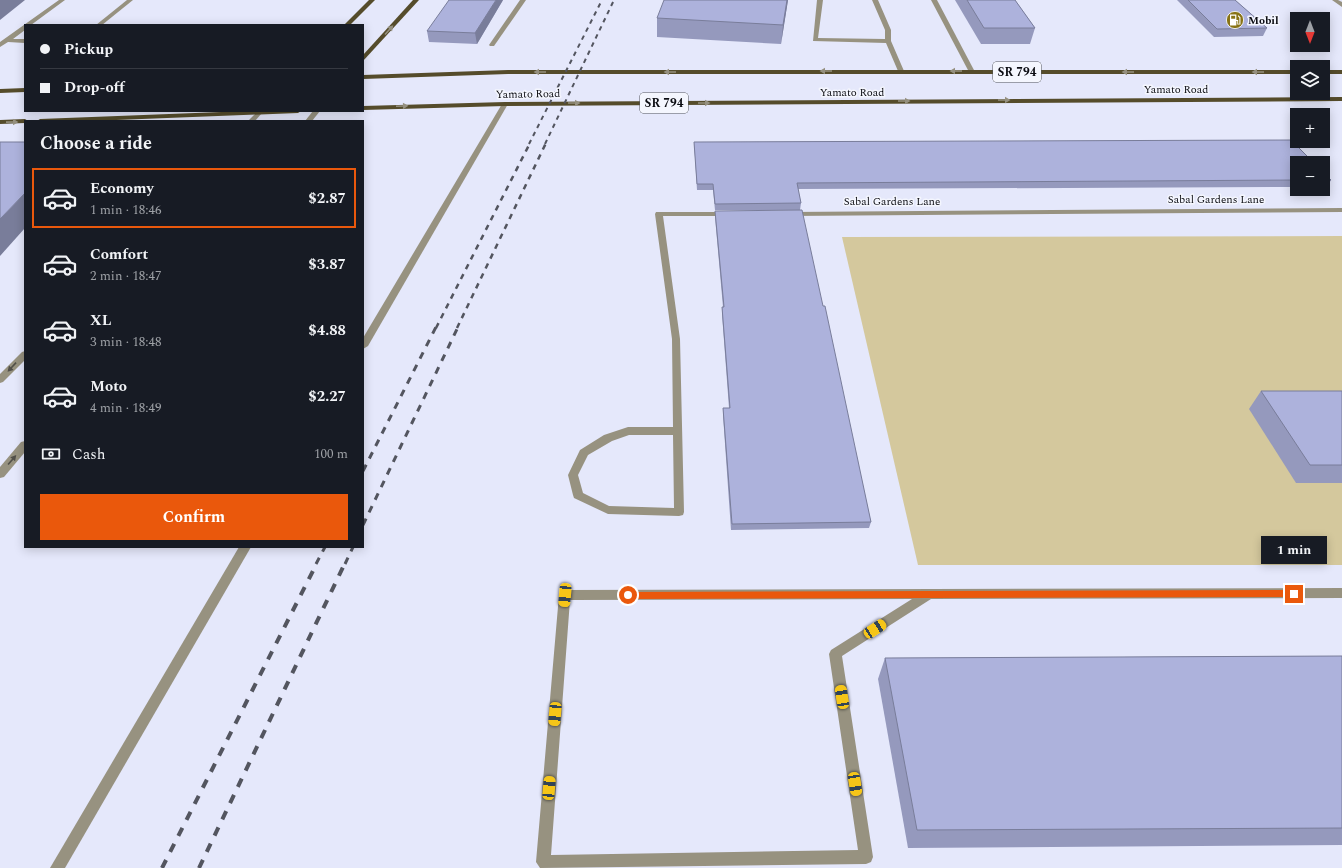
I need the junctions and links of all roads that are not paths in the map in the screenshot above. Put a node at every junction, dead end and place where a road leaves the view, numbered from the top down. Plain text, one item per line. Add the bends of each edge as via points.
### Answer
1 (62, 0) edge
2 (130, 0) edge
3 (372, 0) edge
4 (416, 0) edge
5 (523, 0) edge
6 (820, 0) edge
7 (875, 0) edge
8 (934, 0) edge
9 (1335, 0) edge
10 (1342, 5) edge
11 (29, 24) edge
12 (100, 24) edge
13 (349, 24) edge
14 (24, 27) edge
15 (6, 40) junction
16 (24, 41) edge
17 (888, 42) junction
18 (0, 45) edge
19 (492, 45) dead end
20 (364, 58) edge
21 (900, 71) junction
22 (972, 72) junction
23 (1290, 72) edge
24 (1330, 72) edge
25 (1342, 72) edge
26 (364, 77) edge
27 (0, 90) edge
28 (24, 90) edge
29 (1342, 98) edge
30 (505, 104) junction
31 (364, 108) edge
32 (260, 112) edge
33 (316, 112) edge
34 (64, 120) edge
35 (252, 120) edge
36 (309, 120) edge
37 (24, 121) edge
38 (0, 122) edge
39 (1342, 210) edge
40 (738, 214) edge
41 (778, 214) edge
42 (364, 344) edge
43 (24, 355) edge
44 (0, 380) edge
45 (677, 431) junction
46 (24, 446) edge
47 (0, 474) edge
48 (244, 548) edge
49 (1342, 593) edge
50 (928, 595) junction
51 (57, 868) edge

1 - 11 street
2 - 12 street
3 - 13 main road
20 -> 4 main road
5 - 19 street
6 - 17 street via 816,40
7 - 17 street via 888,30
8 - 22 street
9 - 10 street
14 - 15 street
15 - 16 street
15 - 18 street
17 - 21 street
22 -> 21 main road, Yamato Road / SR 794
21 -> 26 main road, Yamato Road / SR 794 via 508,72
23 -> 22 main road, Yamato Road / SR 794
24 - 25 main road
27 - 28 main road
30 -> 29 main road, Yamato Road / SR 794
31 -> 30 main road, Yamato Road / SR 794
30 - 42 street
32 - 34 main road
32 - 35 street
33 - 36 street
38 -> 37 main road
39 - 41 street, Sabal Gardens Lane
40 - 45 street via 659,214 676,340
43 -> 44 street
45 - 45 street via 679,512 608,510 578,495 573,475 584,453 628,431
47 -> 46 street
48 - 51 street
49 - 50 street
50 - 50 street via 565,595 543,862 866,857 835,654

